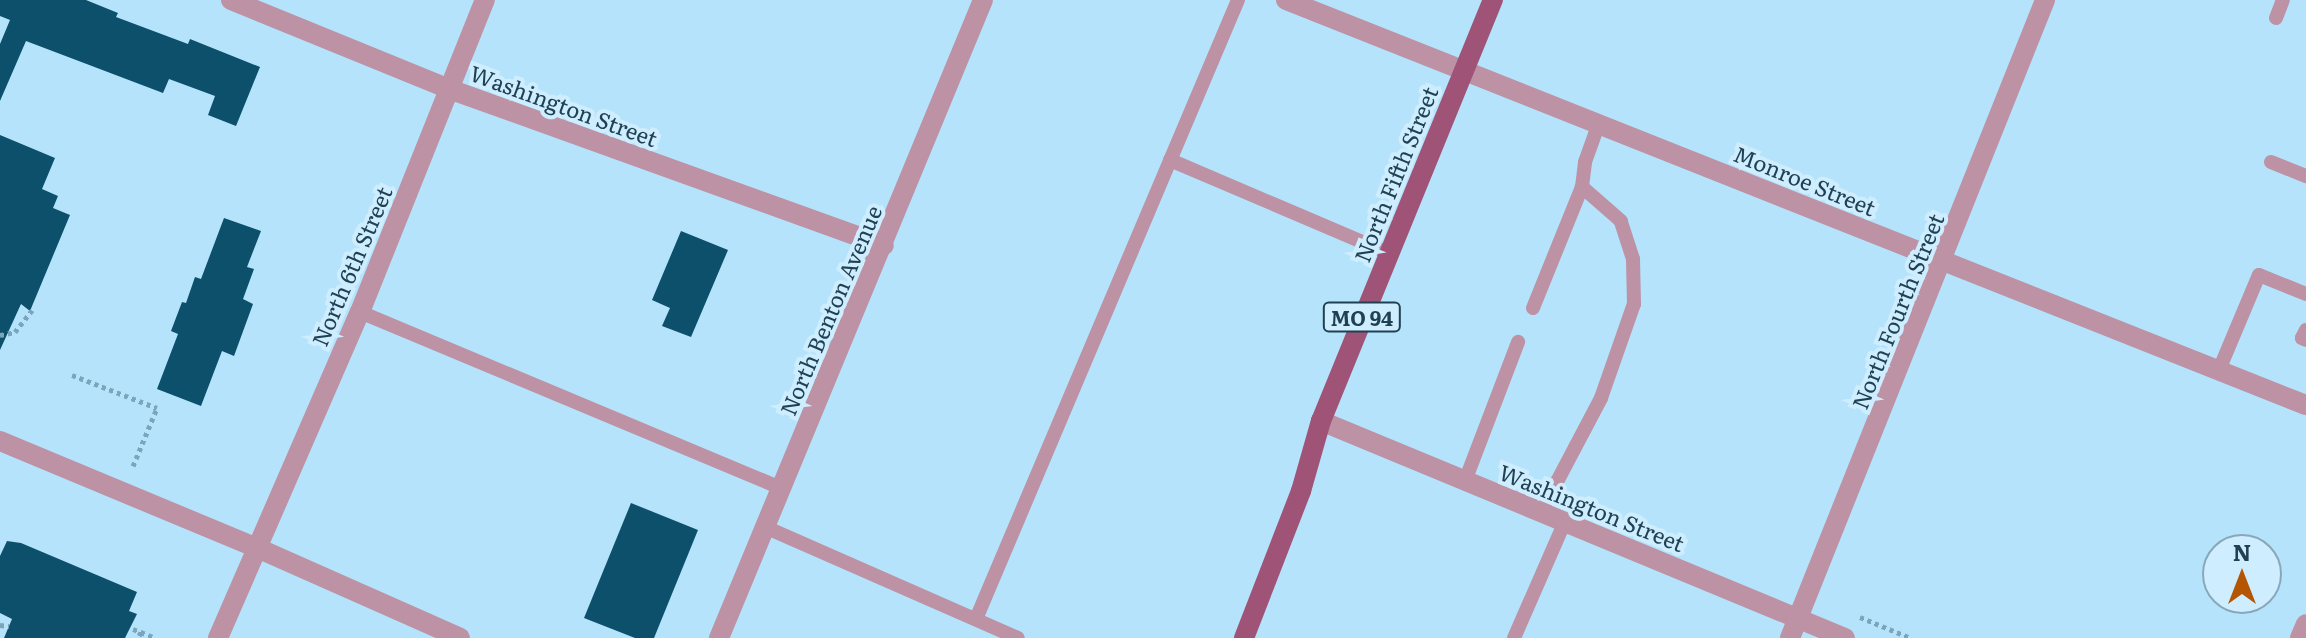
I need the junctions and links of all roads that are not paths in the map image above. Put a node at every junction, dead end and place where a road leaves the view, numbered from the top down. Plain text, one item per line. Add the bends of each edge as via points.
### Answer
1 (231, 0) edge
2 (485, 0) edge
3 (983, 0) edge
4 (1238, 0) edge
5 (1286, 0) edge
6 (1493, 0) edge
7 (2045, 0) edge
8 (2283, 0) edge
9 (2276, 18) dead end
10 (1464, 69) junction
11 (449, 89) junction
12 (1599, 123) junction
13 (1170, 160) junction
14 (2271, 162) dead end
15 (2306, 176) edge
16 (1582, 187) junction
17 (884, 246) junction
18 (1388, 253) junction
19 (1943, 260) junction
20 (2306, 294) edge
21 (1533, 308) dead end
22 (360, 312) junction
23 (2306, 330) edge
24 (2306, 340) edge
25 (1518, 342) dead end
26 (2219, 370) junction
27 (2306, 405) edge
28 (1321, 421) junction
29 (0, 441) edge
30 (1465, 481) junction
31 (781, 488) junction
32 (1541, 512) junction
33 (1565, 521) junction
34 (765, 527) junction
35 (255, 547) junction
36 (976, 619) junction
37 (2306, 624) edge
38 (1794, 628) edge
39 (218, 638) edge
40 (460, 638) edge
41 (719, 638) edge
42 (1018, 638) edge
43 (1244, 638) edge
44 (1514, 638) edge
45 (1845, 638) edge
46 (2300, 638) edge

1 - 11 street, Washington Street
2 - 11 street, North 6th Street
3 - 17 street, North Benton Avenue
4 - 13 lane
5 - 10 street, Monroe Street
6 - 10 main road, North Fifth Street / MO 94
7 - 19 street, North Fourth Street
8 - 9 lane
10 - 12 street, Monroe Street
10 - 18 main road, North Fifth Street / MO 94
11 - 17 street, Washington Street
11 - 22 street, North 6th Street
12 - 16 lane
12 - 19 street, Monroe Street
13 - 18 lane
13 - 36 lane
14 - 15 lane
16 - 21 lane
16 - 32 lane via 1621,221 1633,259 1634,304 1601,398
17 - 31 street, North Benton Avenue
18 - 28 main road, North Fifth Street / MO 94
19 - 26 street, Monroe Street
19 - 38 street, North Fourth Street
20 - 26 lane via 2259,275
22 - 31 lane
22 - 35 street, North 6th Street
23 - 24 lane
25 - 30 lane
26 - 27 street, Monroe Street
28 - 30 street, Washington Street
28 - 43 main road, North Fifth Street / MO 94 via 1301,491
29 - 35 street
30 - 32 street, Washington Street
31 - 34 street, North Benton Avenue
32 - 33 street, Washington Street
33 - 38 street, Washington Street
33 - 44 lane
34 - 36 lane
34 - 41 street, North Benton Avenue
35 - 39 street, North 6th Street
35 - 40 street
36 - 42 lane
37 - 46 street
38 - 45 street, Washington Street

